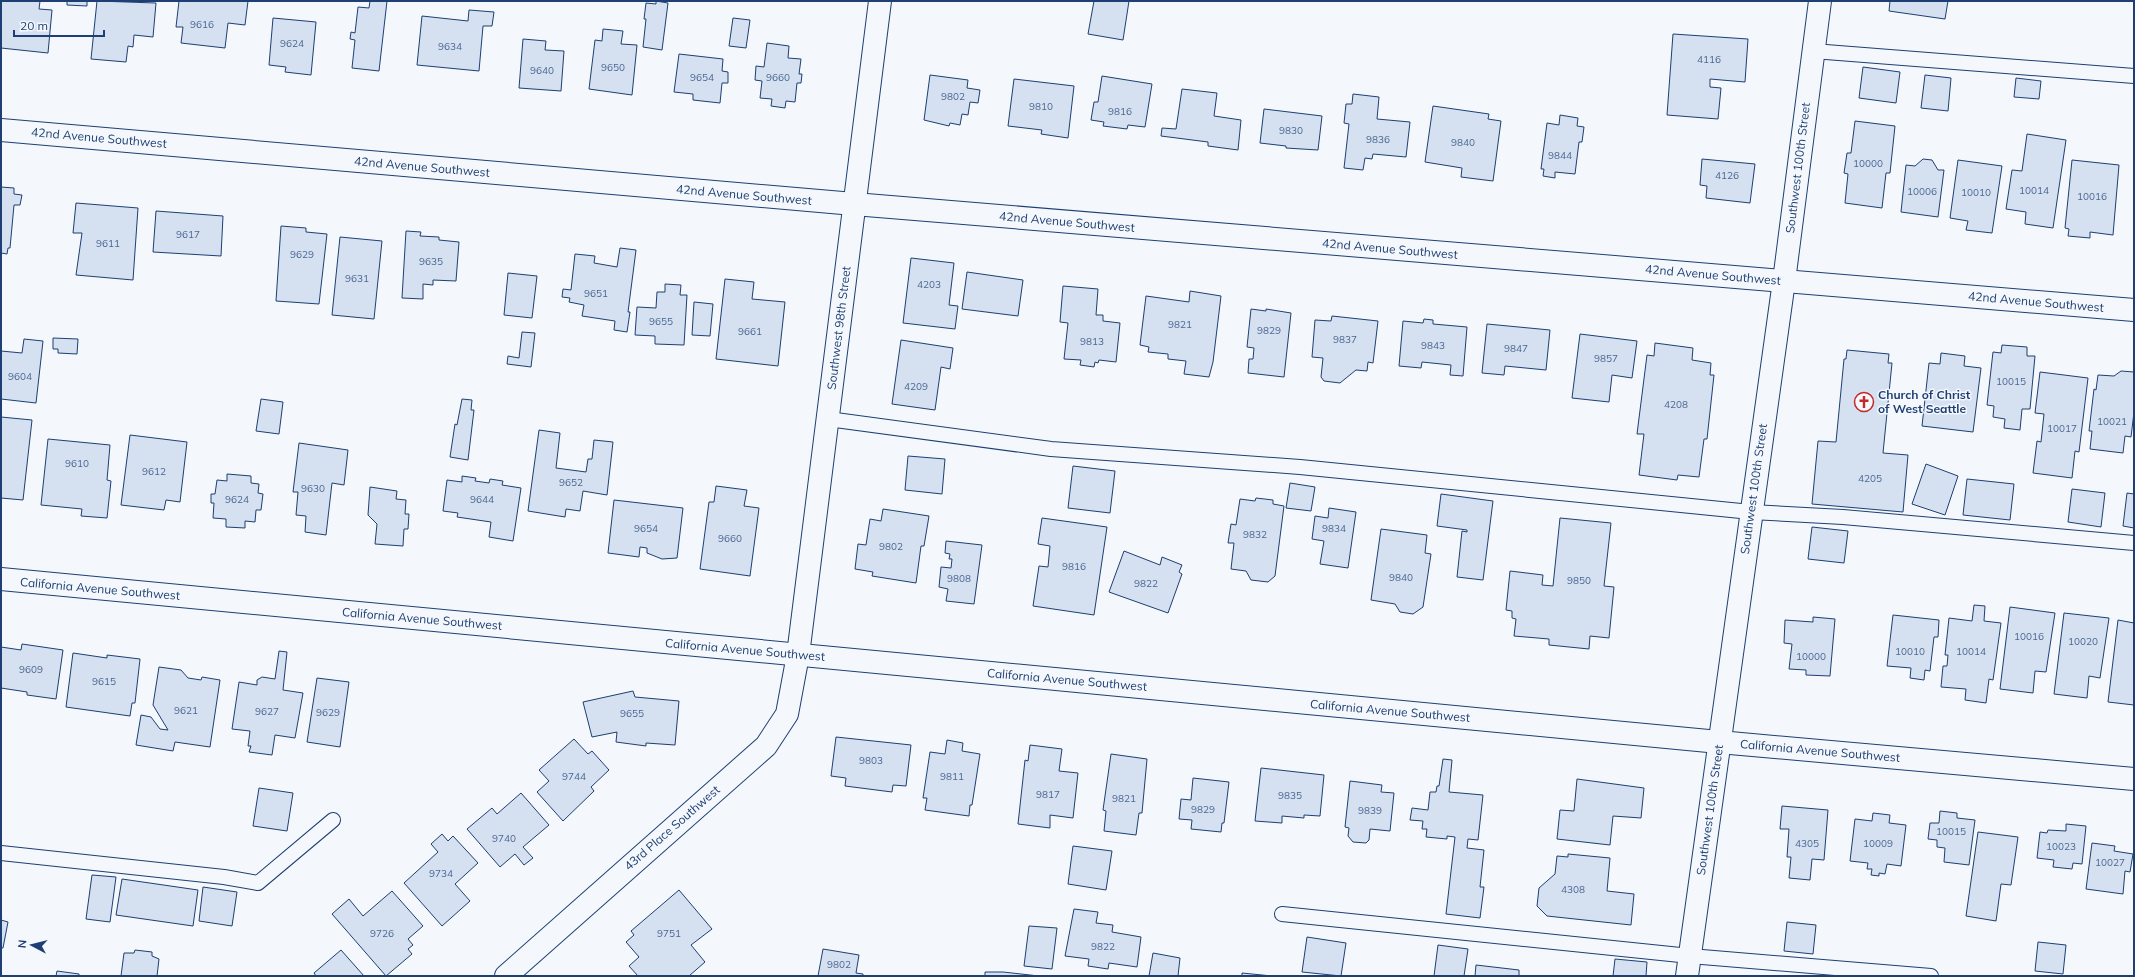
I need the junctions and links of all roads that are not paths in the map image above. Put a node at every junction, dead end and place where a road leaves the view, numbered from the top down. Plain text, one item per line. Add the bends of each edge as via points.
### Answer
1 (880, 1) edge
2 (1820, 1) edge
3 (1813, 51) junction
4 (2134, 76) edge
5 (1, 130) edge
6 (854, 204) junction
7 (1784, 281) junction
8 (2134, 310) edge
9 (828, 419) junction
10 (1751, 512) junction
11 (2134, 543) edge
12 (1, 580) edge
13 (798, 655) junction
14 (1719, 742) junction
15 (2134, 779) edge
16 (333, 820) dead end
17 (1, 853) edge
18 (1282, 914) dead end
19 (1688, 966) edge
20 (506, 976) edge
21 (1931, 976) edge

1 - 6 street, Southwest 98th Street
2 - 3 street, Southwest 100th Street
3 - 4 lane
3 - 7 street, Southwest 100th Street
5 - 6 street, 42nd Avenue Southwest
6 - 7 street, 42nd Avenue Southwest
6 - 9 street, Southwest 98th Street
7 - 8 street, 42nd Avenue Southwest
7 - 10 street, Southwest 100th Street
9 - 10 lane via 1051,449 1300,467
9 - 13 street, Southwest 98th Street
10 - 11 lane via 1843,517
10 - 14 street, Southwest 100th Street
12 - 13 street, California Avenue Southwest
13 - 14 street, California Avenue Southwest
13 - 20 street, 43rd Place Southwest via 787,714 766,746
14 - 15 street, California Avenue Southwest
14 - 19 street, Southwest 100th Street
16 - 17 lane via 258,883 224,877
18 - 19 lane
19 - 21 lane

